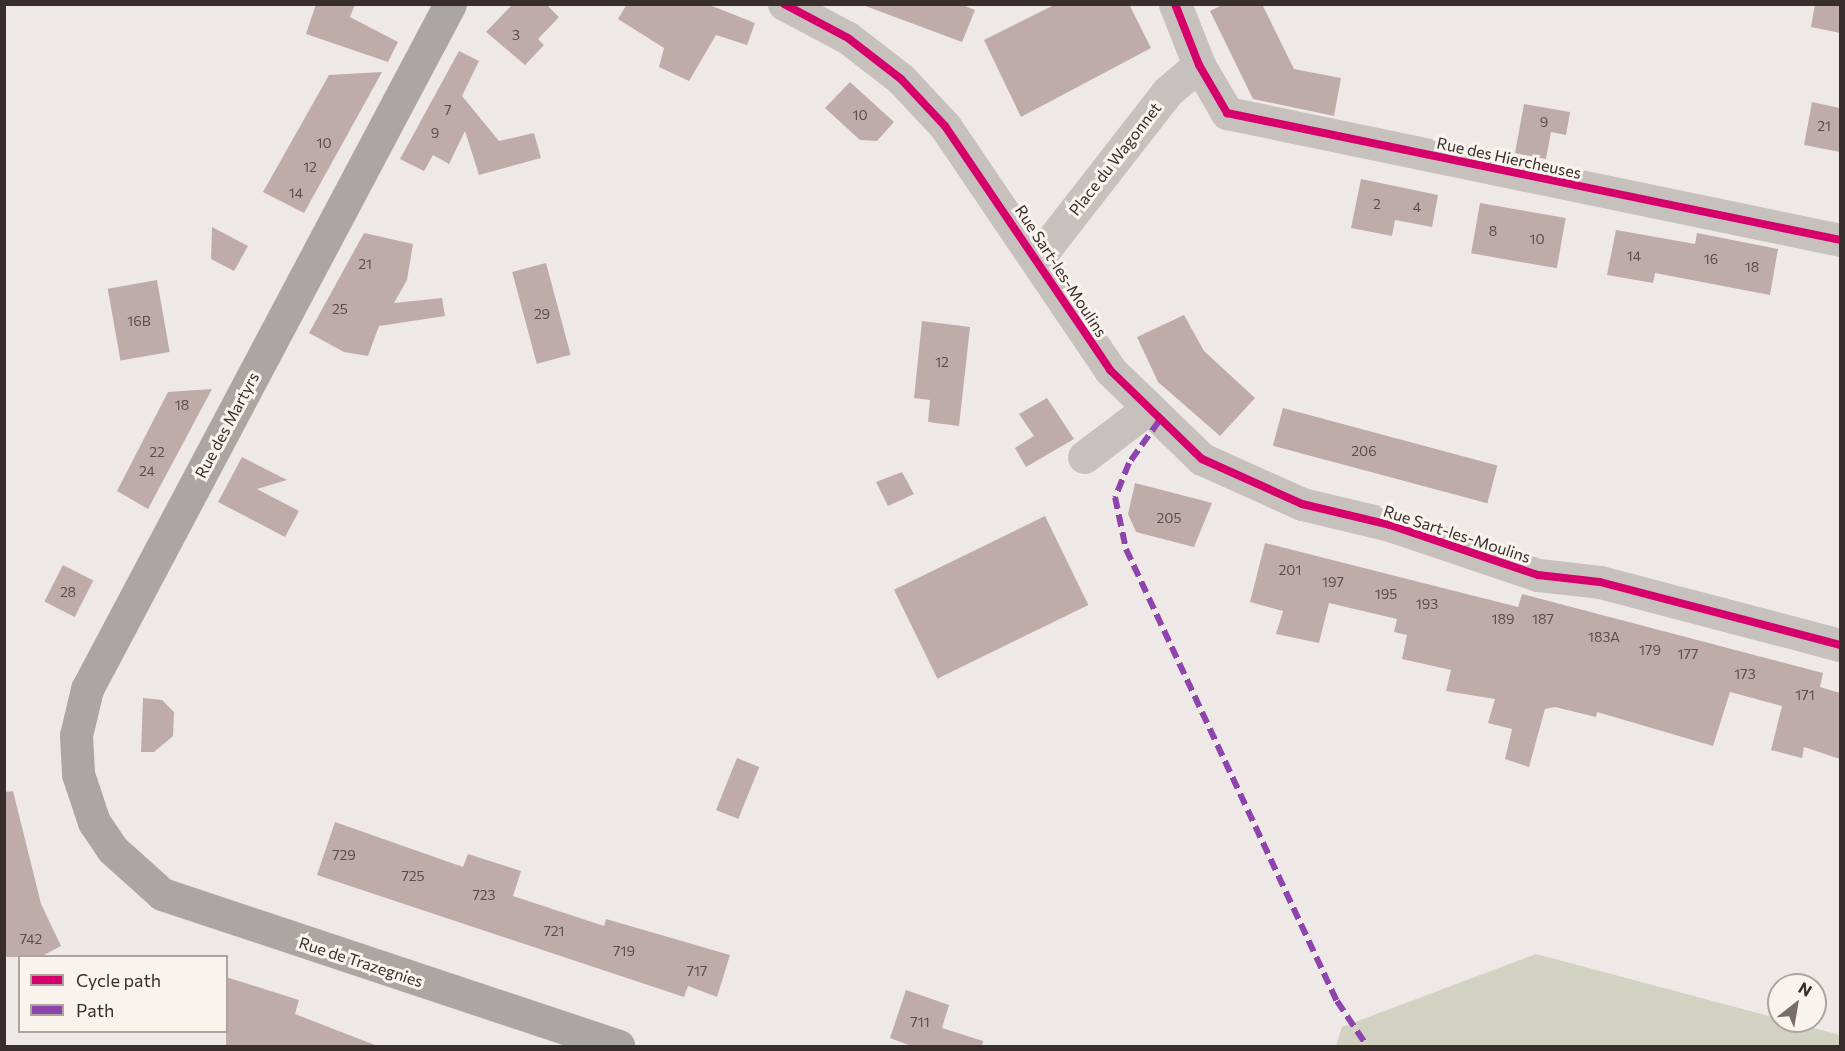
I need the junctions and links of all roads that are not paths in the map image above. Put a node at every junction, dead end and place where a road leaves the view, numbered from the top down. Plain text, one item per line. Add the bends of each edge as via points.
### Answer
1 (450, 4) edge
2 (784, 4) edge
3 (1175, 4) edge
4 (1199, 65) junction
5 (1840, 240) edge
6 (1038, 258) junction
7 (1146, 410) junction
8 (1084, 457) dead end
9 (1840, 645) edge
10 (117, 855) joint
11 (618, 1047) edge

1 - 10 main road, Rue des Martyrs via 87,689 76,735 78,774 94,822
2 - 6 street, Rue Sart-les-Moulins via 848,39 901,79 945,126
3 - 4 street, Rue des Hiercheuses
4 - 5 street, Rue des Hiercheuses via 1227,113
4 - 6 street, Place du Wagonnet via 1167,92
6 - 7 street, Rue Sart-les-Moulins via 1110,370
7 - 8 street
7 - 9 street, Rue Sart-les-Moulins via 1203,459 1302,504 1390,525 1538,575 1600,582
10 - 11 main road, Rue de Trazegnies via 153,888 184,904

